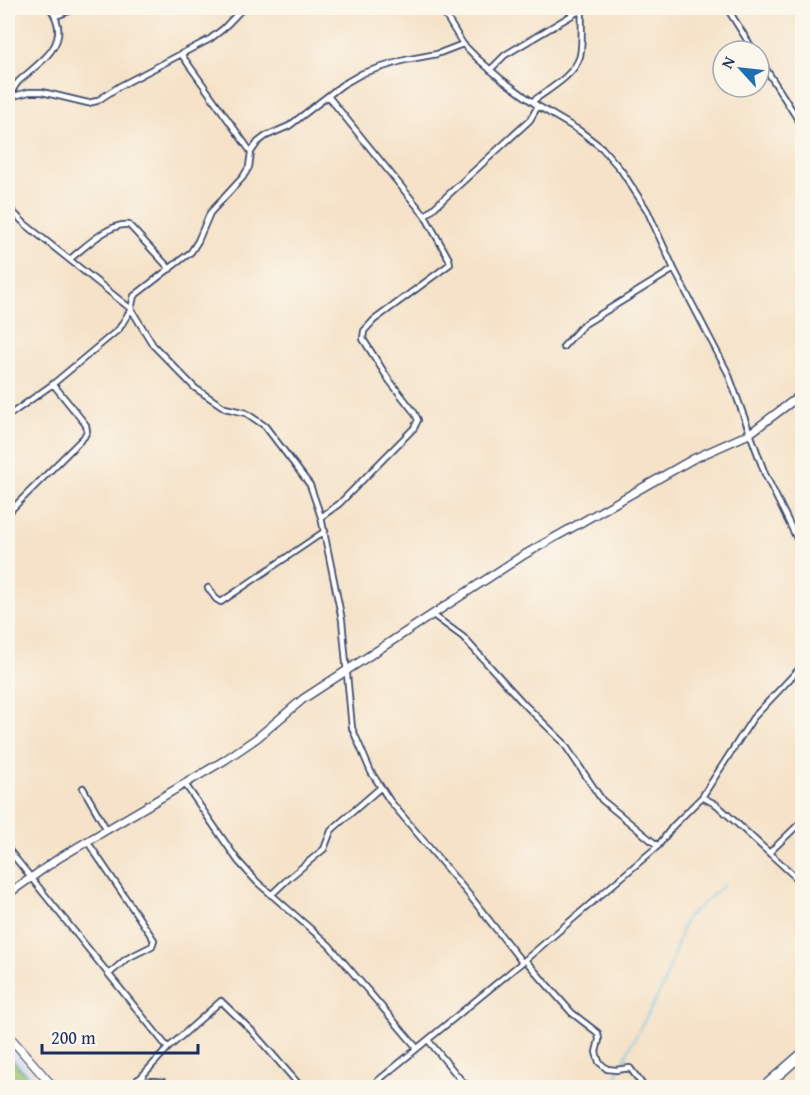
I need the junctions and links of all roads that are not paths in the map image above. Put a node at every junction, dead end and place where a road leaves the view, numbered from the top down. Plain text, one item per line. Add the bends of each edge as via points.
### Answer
1 (50, 8) edge
2 (78, 8) edge
3 (243, 8) edge
4 (441, 8) edge
5 (583, 8) edge
6 (728, 8) edge
7 (56, 16) junction
8 (747, 39) edge
9 (463, 44) junction
10 (181, 54) junction
11 (490, 70) junction
12 (771, 77) edge
13 (328, 96) junction
14 (9, 98) edge
15 (533, 101) junction
16 (538, 106) junction
17 (802, 126) edge
18 (251, 152) junction
19 (8, 207) edge
20 (425, 216) junction
21 (70, 259) junction
22 (170, 269) junction
23 (674, 269) junction
24 (131, 309) junction
25 (563, 347) dead end
26 (52, 384) junction
27 (802, 394) edge
28 (8, 416) edge
29 (749, 434) junction
30 (8, 513) edge
31 (321, 517) junction
32 (325, 531) junction
33 (802, 549) edge
34 (208, 588) dead end
35 (433, 615) junction
36 (802, 666) edge
37 (348, 669) junction
38 (185, 784) junction
39 (83, 788) dead end
40 (380, 788) junction
41 (702, 797) junction
42 (802, 821) edge
43 (107, 830) junction
44 (87, 841) junction
45 (658, 846) junction
46 (8, 849) edge
47 (769, 853) junction
48 (30, 876) junction
49 (802, 883) edge
50 (8, 894) edge
51 (272, 895) junction
52 (524, 961) junction
53 (109, 974) junction
54 (8, 1035) edge
55 (428, 1040) junction
56 (168, 1048) junction
57 (417, 1048) junction
58 (802, 1054) edge
59 (138, 1080) junction
60 (54, 1088) edge
61 (131, 1088) edge
62 (176, 1088) edge
63 (302, 1088) edge
64 (369, 1088) edge
65 (470, 1088) edge
66 (645, 1088) edge
67 (763, 1088) edge

1 - 7 street
2 - 7 street
3 - 10 street via 210,39
4 - 9 street
5 - 11 street via 505,55
5 - 15 street via 576,65
6 - 8 street
7 - 14 street via 60,27 56,41 38,66 15,85
9 - 11 street
9 - 13 street via 363,73
10 - 14 street via 97,101 88,103 42,92
10 - 18 street
11 - 15 street
12 - 17 street
13 - 18 street via 289,126 266,136
13 - 20 street
15 - 16 street
16 - 20 street via 530,120
16 - 23 street via 587,136 621,170 647,210
18 - 22 street via 243,177 210,213 191,252
19 - 21 street
20 - 31 street via 450,264 374,320 364,331 363,339 418,420 354,490
21 - 22 street via 122,224 129,225
21 - 24 street
22 - 24 street via 134,296
23 - 25 street via 583,325
23 - 29 street via 728,373
24 - 26 street via 119,329
24 - 31 street via 153,345 195,388 225,408 246,413 266,426 310,485
26 - 28 street
26 - 30 street via 87,431
27 - 29 street
29 - 33 street
29 - 35 street via 693,459 569,529
31 - 32 street
32 - 34 street via 221,602
32 - 37 street
35 - 37 street
35 - 45 street via 469,643 555,733 602,800
36 - 41 street via 753,718
37 - 38 street via 303,699 257,738
37 - 40 street via 352,728
38 - 43 street
38 - 51 street via 238,861
39 - 43 street
40 - 51 street via 335,827 324,849
40 - 52 street
41 - 45 street
41 - 47 street
42 - 47 street
43 - 44 street
44 - 48 street
44 - 53 street via 154,940 152,946 126,959
45 - 52 street
46 - 48 street
47 - 49 street
48 - 50 street
48 - 53 street
51 - 57 street via 329,945
52 - 55 street
52 - 66 street via 572,1013 598,1033 599,1062 607,1069 630,1068
53 - 56 street
54 - 60 main road
55 - 57 street
55 - 65 street
56 - 59 street
56 - 63 street via 220,1001
57 - 64 street
58 - 67 highway
59 - 61 street
59 - 62 street via 163,1082

